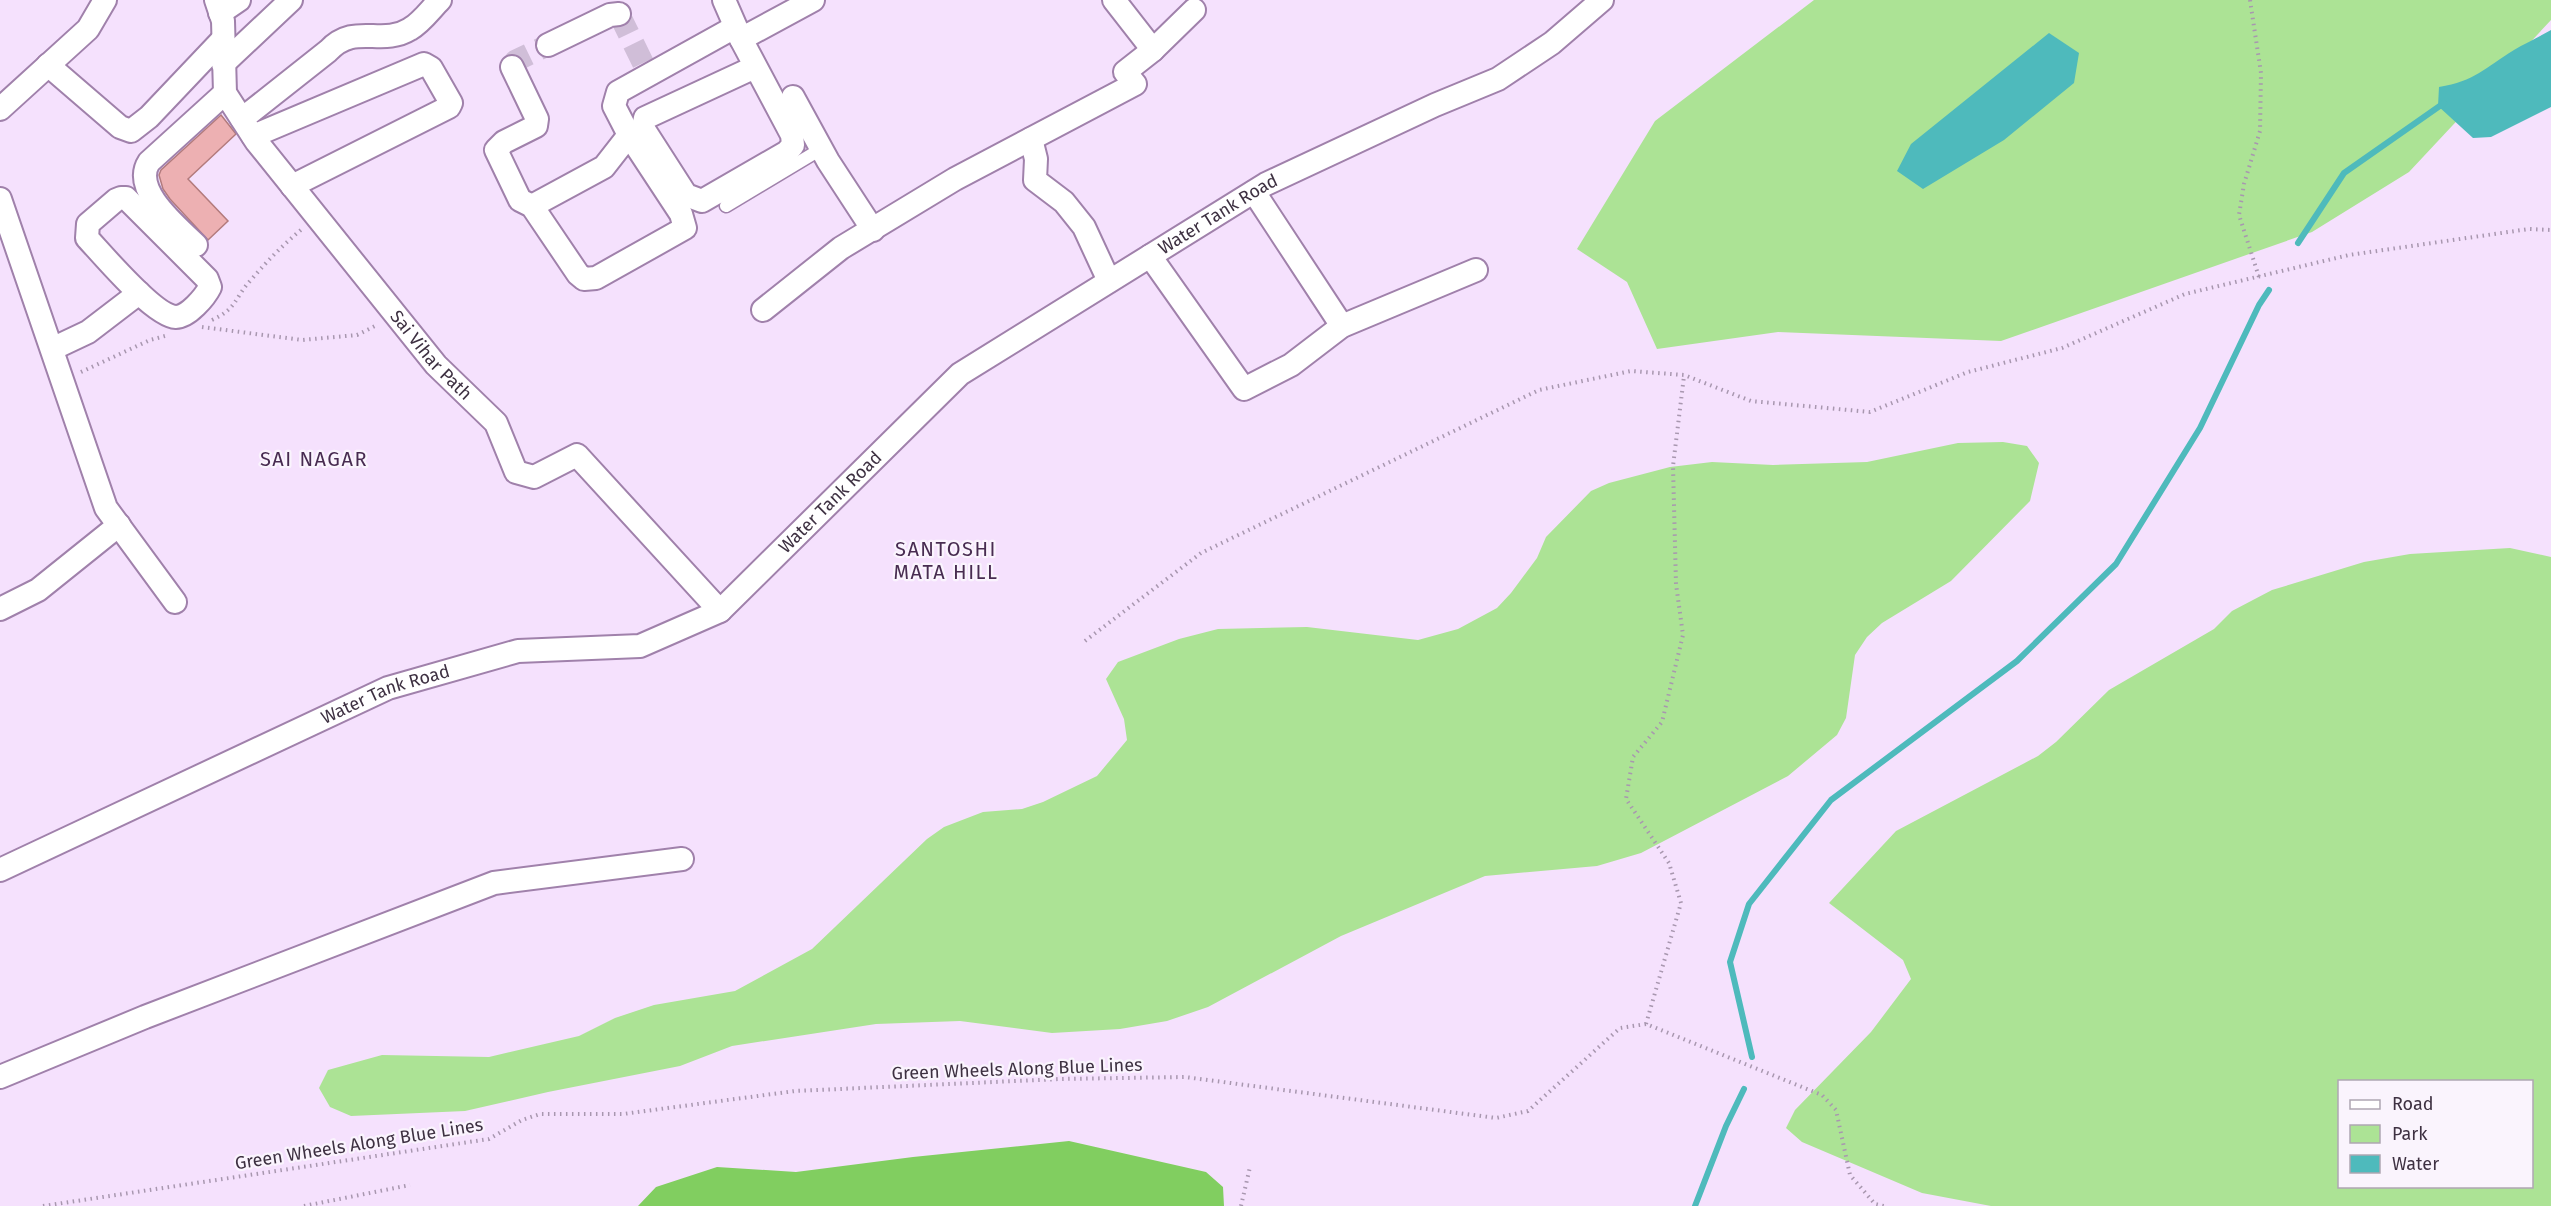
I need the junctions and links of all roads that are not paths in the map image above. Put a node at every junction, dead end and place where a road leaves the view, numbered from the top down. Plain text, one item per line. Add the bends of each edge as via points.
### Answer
1 (105, 0) edge
2 (239, 0) edge
3 (291, 0) edge
4 (440, 0) edge
5 (724, 0) edge
6 (813, 0) edge
7 (1114, 0) edge
8 (1602, 0) edge
9 (218, 6) edge
10 (1194, 10) dead end
11 (619, 14) dead end
12 (738, 33) junction
13 (223, 39) junction
14 (548, 45) tunnel mouth
15 (1153, 50) junction
16 (223, 64) junction
17 (48, 65) junction
18 (512, 67) dead end
19 (755, 67) junction
20 (225, 93) junction
21 (793, 97) dead end
22 (0, 109) edge
23 (248, 128) junction
24 (629, 135) junction
25 (1031, 139) junction
26 (821, 148) junction
27 (292, 186) junction
28 (1254, 192) junction
29 (0, 199) edge
30 (532, 206) junction
31 (726, 206) dead end
32 (873, 230) junction
33 (196, 245) dead end
34 (1150, 256) junction
35 (1476, 270) dead end
36 (1109, 281) junction
37 (139, 293) junction
38 (763, 310) dead end
39 (1342, 326) junction
40 (52, 349) junction
41 (119, 525) junction
42 (175, 602) dead end
43 (0, 609) edge
44 (720, 611) junction
45 (682, 859) dead end
46 (0, 870) edge
47 (0, 1077) edge

1 - 17 street via 88,29
2 - 9 street
3 - 16 street
4 - 23 street via 410,29 379,37 338,40
5 - 12 street
6 - 12 street
7 - 15 street
8 - 28 street, Water Tank Road via 1551,43 1498,79
9 - 13 street, Sai Vihar Path
10 - 15 street
11 - 14 street
12 - 19 street
12 - 24 street via 646,68 618,92 614,106
13 - 16 street, Sai Vihar Path
13 - 17 street via 131,131 120,127
15 - 25 street via 1125,72 1135,84
16 - 20 street, Sai Vihar Path
17 - 22 street
18 - 30 street via 537,119 536,126 496,150 520,200
19 - 19 street via 792,135 793,145 702,201 695,200 686,195 643,128 645,118
20 - 23 street, Sai Vihar Path
20 - 33 street via 145,169 151,199
21 - 26 street
23 - 27 street, Sai Vihar Path
23 - 27 street via 424,64 431,68 451,103 449,107
24 - 30 street via 604,167
24 - 30 street via 681,214 685,228 596,278 584,279
25 - 32 street via 955,179
25 - 36 street via 1036,159 1035,180 1064,202 1084,227
26 - 31 lane
26 - 32 street
27 - 44 street, Sai Vihar Path via 436,365 496,423 516,472 534,477 577,455
28 - 34 street, Water Tank Road
28 - 39 street
29 - 40 street
32 - 38 street via 841,248
34 - 36 street, Water Tank Road
34 - 39 street via 1244,388 1291,365
35 - 39 street
36 - 44 street, Water Tank Road via 960,374
37 - 37 street via 177,317 184,315 210,287 207,279 126,198 121,198 88,224 87,238
37 - 40 street via 88,332
40 - 41 street via 106,508
41 - 42 street
41 - 43 street via 38,590
44 - 46 street, Water Tank Road via 640,645 518,651 388,688
45 - 47 street via 494,883

